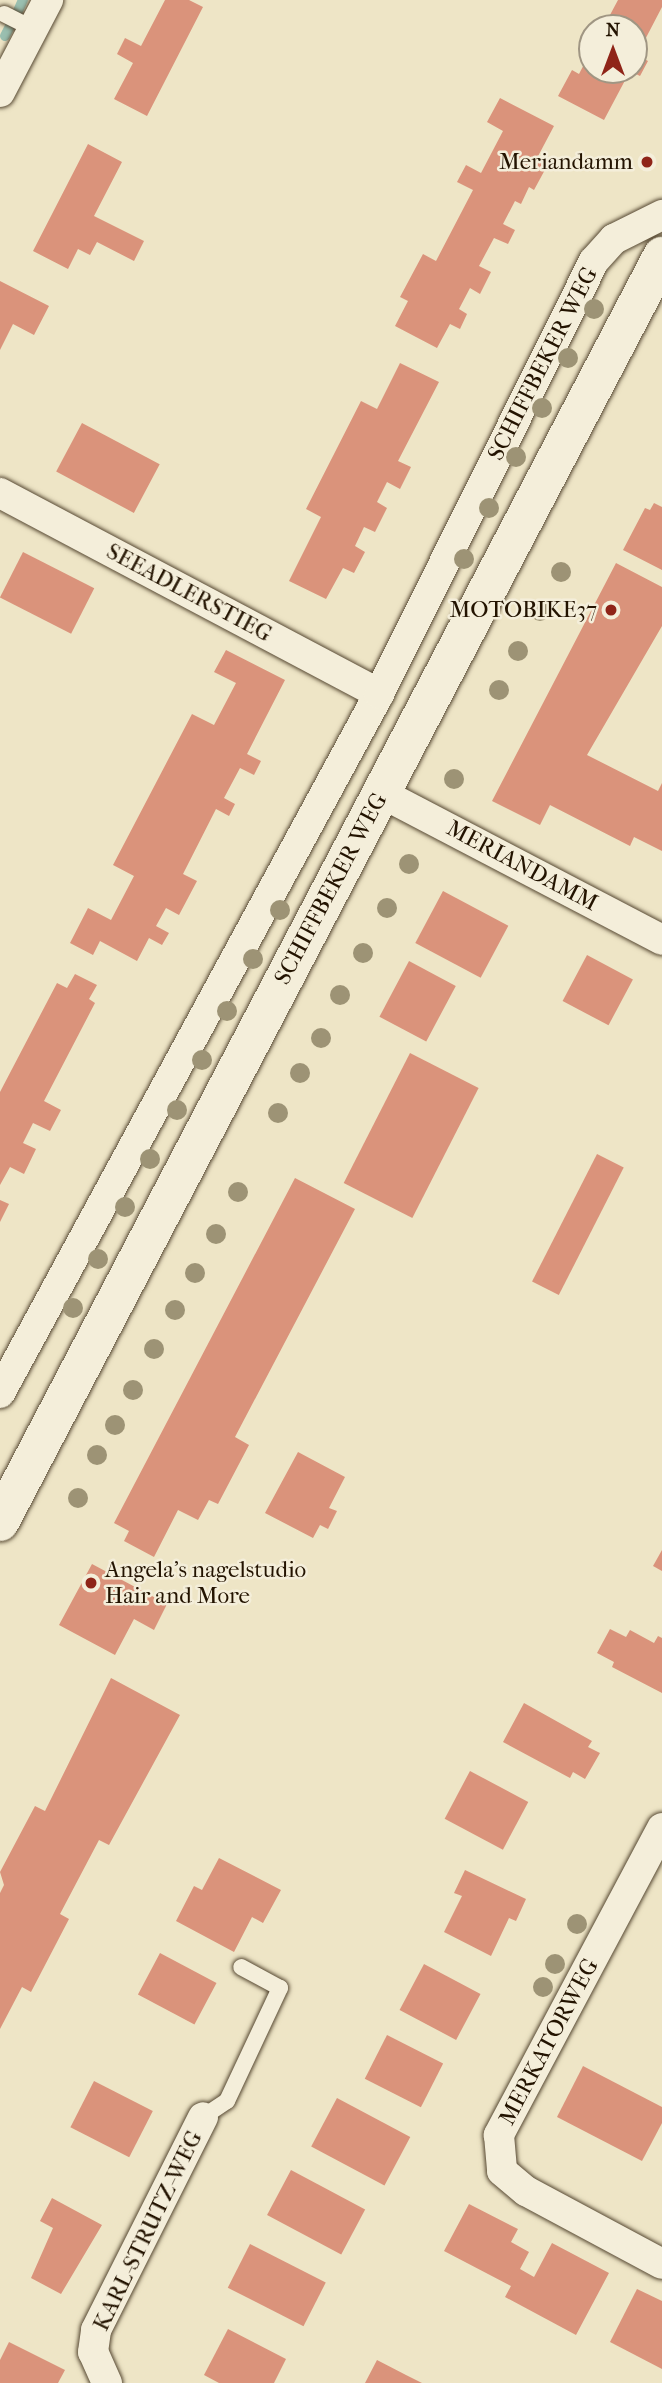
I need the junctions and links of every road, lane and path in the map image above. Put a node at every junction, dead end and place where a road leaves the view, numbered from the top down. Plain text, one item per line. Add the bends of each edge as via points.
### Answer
1 (48, 0) edge
2 (4, 14) dead end
3 (33, 29) junction
4 (0, 92) edge
5 (662, 215) edge
6 (662, 256) edge
7 (0, 493) edge
8 (379, 694) junction
9 (382, 793) junction
10 (662, 940) edge
11 (9, 1356) edge
12 (0, 1393) edge
13 (0, 1522) edge
14 (662, 1828) edge
15 (241, 1967) dead end
16 (203, 2118) joint
17 (662, 2264) edge
18 (107, 2383) edge

1 - 3 street
2 - 3 lane
3 - 4 street
5 - 8 street, SCHIFFBEKER WEG via 614,239 594,261
6 - 9 main road, SCHIFFBEKER WEG
7 - 8 street, SEEADLERSTIEG
8 - 11 street, SCHIFFBEKER WEG
9 - 10 street, MERIANDAMM
9 - 13 main road, SCHIFFBEKER WEG
11 - 12 street, SCHIFFBEKER WEG
14 - 17 street, MERKATORWEG via 499,2135 502,2171 526,2191
15 - 16 lane via 280,1988 228,2101
16 - 18 street, KARL-STRUTZ-WEG via 96,2330 93,2352

